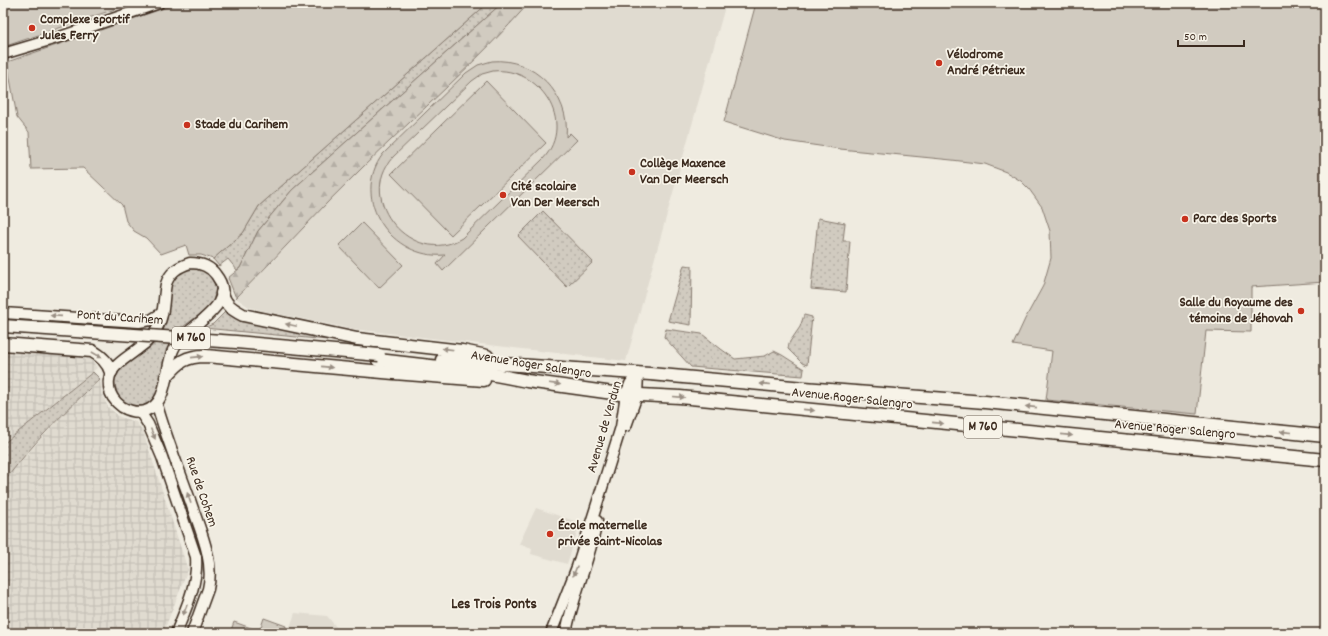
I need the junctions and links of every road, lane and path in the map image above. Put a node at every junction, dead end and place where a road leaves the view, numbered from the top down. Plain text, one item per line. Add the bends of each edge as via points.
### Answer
1 (159, 3) edge
2 (3, 54) edge
3 (222, 293) junction
4 (162, 312) junction
5 (3, 313) edge
6 (3, 326) edge
7 (3, 332) edge
8 (3, 344) edge
9 (378, 357) junction
10 (527, 365) junction
11 (111, 372) junction
12 (638, 373) junction
13 (166, 377) junction
14 (527, 381) junction
15 (631, 394) junction
16 (157, 404) junction
17 (140, 412) junction
18 (1325, 436) edge
19 (1325, 460) edge
20 (196, 517) junction
21 (184, 521) junction
22 (205, 546) junction
23 (194, 549) junction
24 (194, 586) junction
25 (208, 589) junction
26 (176, 633) edge
27 (192, 633) edge
28 (551, 633) edge
29 (566, 633) edge

1 - 2 street
3 - 4 street via 220,282 211,269 196,263 184,265 174,270 168,279
10 -> 3 main road via 462,351 357,338 243,314 224,302
3 - 13 street via 216,307 175,346
4 -> 5 street via 151,320 139,322
4 - 11 street via 158,328 152,336
6 - 9 main road, Pont du Carihem / M 760, bridge via 236,342
7 - 9 main road, Pont du Carihem / M 760
8 -> 11 main road via 92,351 105,361
9 - 10 main road, Avenue Roger Salengro / M 760
9 - 14 main road, Avenue Roger Salengro / M 760
10 - 12 main road, Avenue Roger Salengro / M 760
11 - 17 street via 109,387 114,400 129,410
12 - 15 street, Avenue de Verdun via 630,384
18 -> 12 main road, Avenue Roger Salengro / M 760 via 985,402
13 -> 14 main road via 184,360 206,356 401,374
13 - 16 street
14 -> 15 main road, Avenue Roger Salengro / M 760
15 -> 19 main road, Avenue Roger Salengro / M 760
15 -> 28 street, Avenue de Verdun via 577,566
15 - 29 street, Avenue de Verdun via 601,503 593,544
16 - 17 street
20 -> 16 street, Rue de Cohem
17 -> 21 street, Rue de Cohem via 157,443
20 - 21 street
20 - 22 street, Rue de Cohem
21 - 23 street, Rue de Cohem
22 - 23 street
22 - 25 street, Rue de Cohem via 210,568
23 - 24 street, Rue de Cohem via 197,566
24 - 25 street
24 -> 26 street, Rue de Cohem
25 - 27 street, Rue de Cohem

